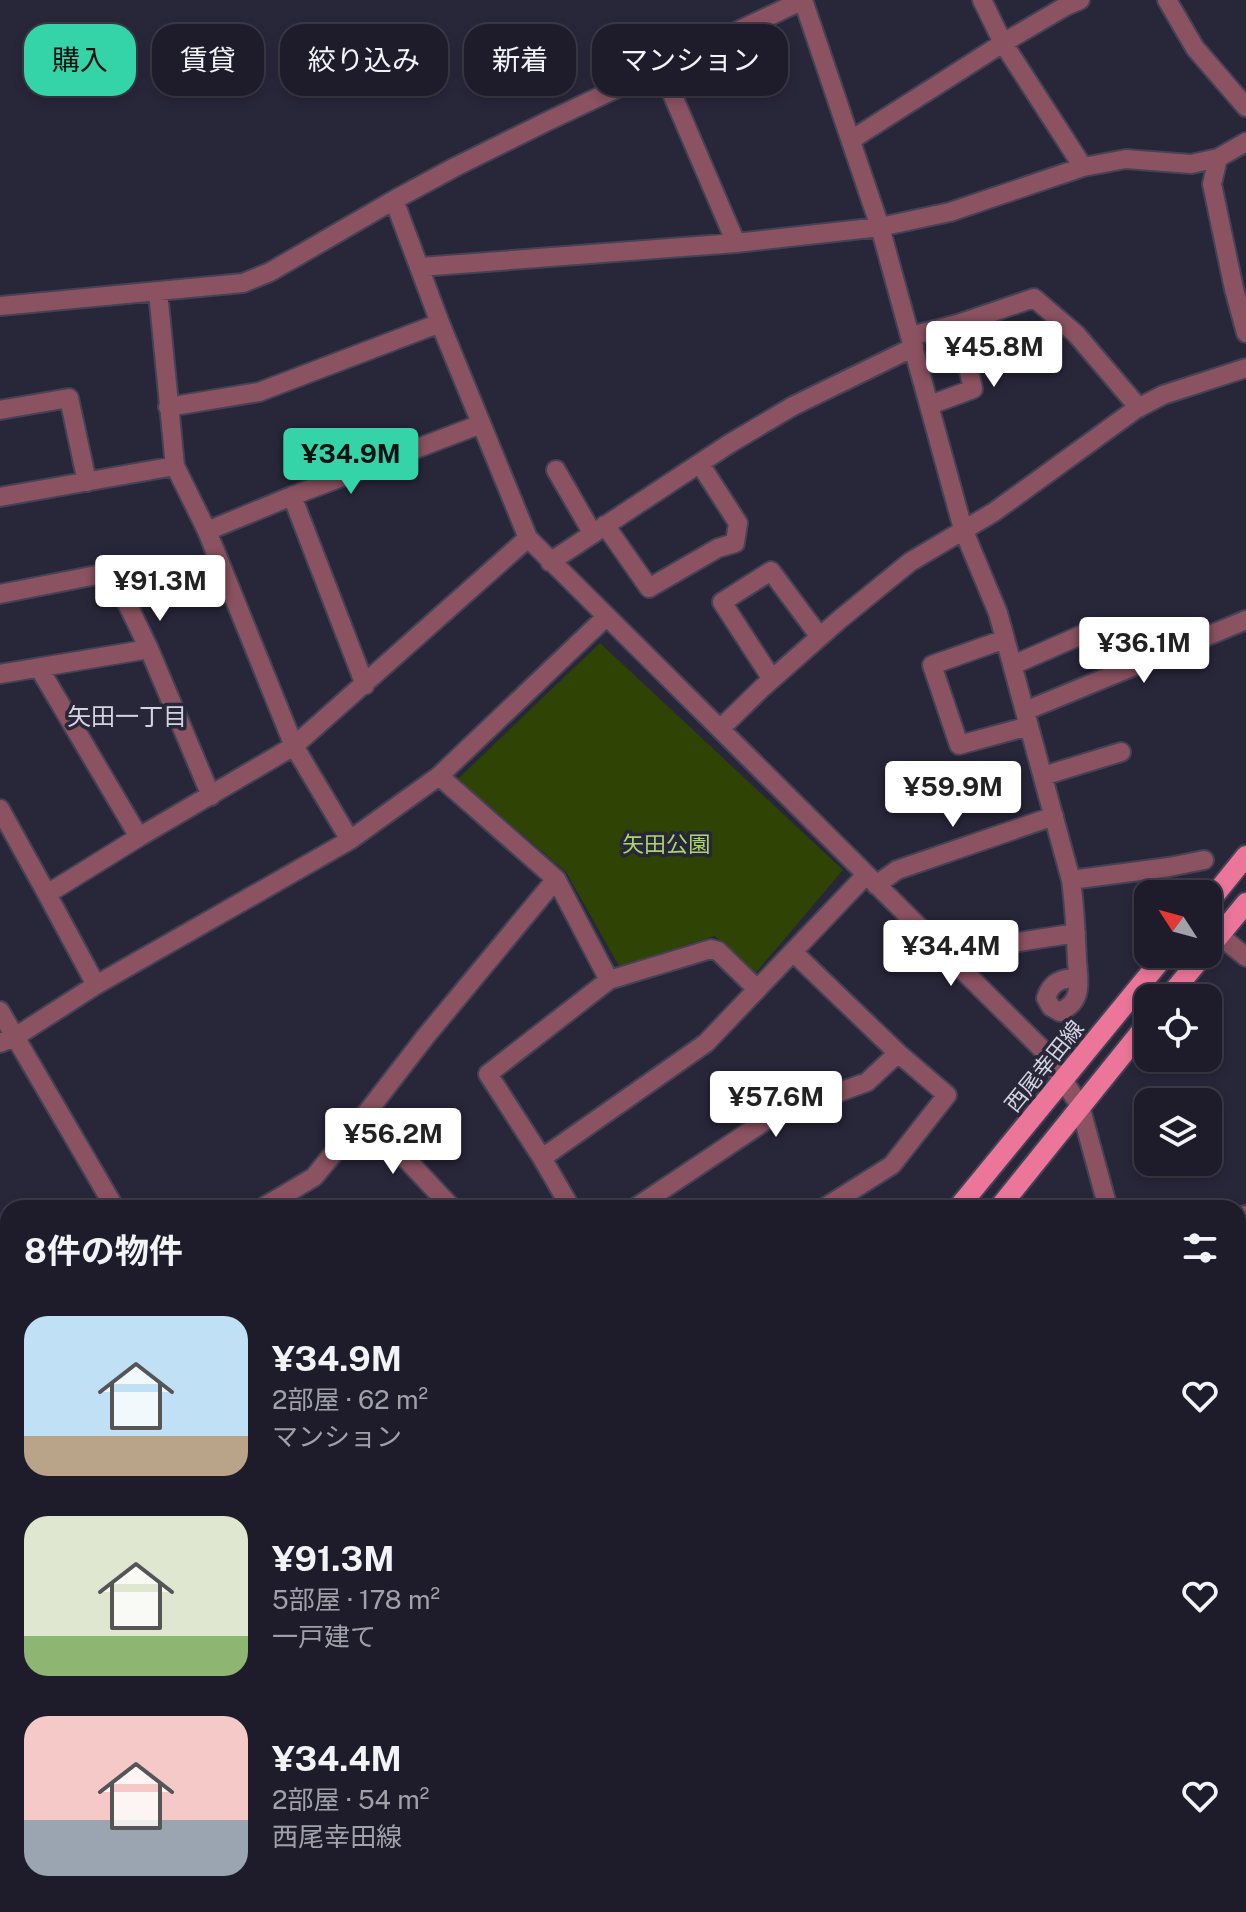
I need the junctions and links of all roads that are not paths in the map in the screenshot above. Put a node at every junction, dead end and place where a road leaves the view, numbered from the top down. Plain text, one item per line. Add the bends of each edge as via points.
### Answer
1 (803, 0) edge
2 (982, 0) edge
3 (1080, 0) edge
4 (1167, 0) edge
5 (753, 24) edge
6 (1003, 43) junction
7 (601, 96) edge
8 (673, 96) edge
9 (1246, 107) edge
10 (851, 140) junction
11 (1246, 142) edge
12 (1218, 158) junction
13 (1083, 167) junction
14 (394, 200) junction
15 (880, 227) junction
16 (736, 243) junction
17 (420, 267) junction
18 (158, 292) junction
19 (0, 306) edge
20 (440, 323) junction
21 (958, 324) junction
22 (1246, 333) edge
23 (913, 342) junction
24 (1246, 368) edge
25 (930, 405) junction
26 (168, 407) junction
27 (1139, 408) junction
28 (0, 410) edge
29 (481, 424) junction
30 (700, 464) junction
31 (175, 466) junction
32 (556, 470) dead end
33 (87, 482) junction
34 (292, 496) junction
35 (0, 497) edge
36 (963, 529) junction
37 (599, 530) junction
38 (207, 531) junction
39 (528, 538) junction
40 (550, 562) junction
41 (0, 594) edge
42 (606, 617) junction
43 (1246, 620) edge
44 (1095, 629) dead end
45 (820, 637) junction
46 (1005, 639) junction
47 (149, 649) junction
48 (1013, 665) junction
49 (39, 668) junction
50 (0, 674) edge
51 (772, 679) junction
52 (365, 685) junction
53 (1027, 718) junction
54 (720, 729) junction
55 (294, 746) junction
56 (1121, 752) dead end
57 (439, 776) junction
58 (1043, 776) junction
59 (211, 796) junction
60 (0, 809) edge
61 (1054, 816) junction
62 (139, 837) junction
63 (350, 840) junction
64 (1246, 856) edge
65 (1204, 860) dead end
66 (556, 879) junction
67 (871, 880) junction
68 (1071, 880) junction
69 (1222, 886) edge
70 (47, 894) junction
71 (1246, 903) edge
72 (1222, 931) edge
73 (1076, 933) junction
74 (1012, 943) dead end
75 (1222, 946) edge
76 (793, 952) junction
77 (1246, 957) edge
78 (1155, 968) edge
79 (1193, 968) edge
80 (1078, 978) dead end
81 (609, 980) junction
82 (1179, 984) edge
83 (96, 985) junction
84 (757, 989) junction
85 (0, 1011) edge
86 (7, 1040) edge
87 (1134, 1040) edge
88 (898, 1053) junction
89 (1063, 1080) junction
90 (1080, 1106) junction
91 (365, 1115) junction
92 (542, 1158) junction
93 (110, 1200) edge
94 (275, 1200) edge
95 (445, 1200) edge
96 (566, 1200) edge
97 (647, 1200) edge
98 (837, 1200) edge
99 (965, 1200) edge
100 (1005, 1200) edge
101 (1106, 1200) edge

1 - 5 street
1 - 10 street
2 - 6 street
3 - 6 street
4 - 9 street via 1195,48
6 - 10 street
6 - 13 street
7 - 14 street
8 - 16 street
10 - 15 street
11 - 12 street
12 - 13 street via 1191,164 1126,159
12 - 22 street via 1212,184
13 - 15 street via 950,212
14 - 17 street
14 - 18 street via 243,283
15 - 16 street
15 - 23 street
16 - 17 street
17 - 20 street
18 - 19 street
18 - 26 street
20 - 26 street via 259,392
20 - 29 street
21 - 23 street
21 - 25 street via 973,389
21 - 27 street via 1034,298 1076,334
23 - 25 street
23 - 30 street via 793,406
24 - 27 street
25 - 36 street
26 - 31 street
27 - 36 street
28 - 33 street via 69,398
29 - 34 street
29 - 39 street
30 - 37 street
30 - 37 street via 738,523 735,543 649,588
31 - 33 street
31 - 38 street
32 - 37 street
33 - 35 street
34 - 38 street
34 - 52 street
36 - 45 street via 910,562
36 - 46 street
37 - 40 street
38 - 55 street
39 - 40 street
39 - 52 street
40 - 42 street
41 - 47 street via 112,572
42 - 54 street
42 - 57 street
43 - 53 street
44 - 48 street
45 - 51 street
45 - 51 street via 771,571 722,602
46 - 48 street
46 - 53 street via 932,665 959,745
47 - 49 street
47 - 59 street
48 - 53 street
49 - 50 street
49 - 62 street
51 - 54 street
52 - 55 street
53 - 58 street
54 - 67 street
55 - 59 street
55 - 63 street
56 - 58 street
57 - 63 street
57 - 66 street
58 - 61 street
59 - 62 street
60 - 70 street
61 - 67 street
61 - 68 street
62 - 70 street
63 - 83 street
64 - 69 main road
65 - 68 street
66 - 81 street
66 - 91 street
67 - 76 street
67 - 89 street via 1045,1052
68 - 73 street
70 - 83 street
71 - 72 main road
73 - 74 street
73 - 80 street
75 - 77 street
76 - 84 street
76 - 88 street
78 - 89 main road, 西尾幸田線
79 - 82 main road
81 - 84 street via 711,949
81 - 92 street via 488,1074
83 - 86 street
84 - 92 street via 706,1043
85 - 86 street
86 - 93 street
87 - 90 main road
88 - 97 street via 867,1082 771,1117
88 - 98 street via 947,1095 892,1165
89 - 90 street
89 - 99 main road, 西尾幸田線
90 - 100 main road
90 - 101 street
91 - 94 street via 314,1177
91 - 95 street
92 - 96 street

